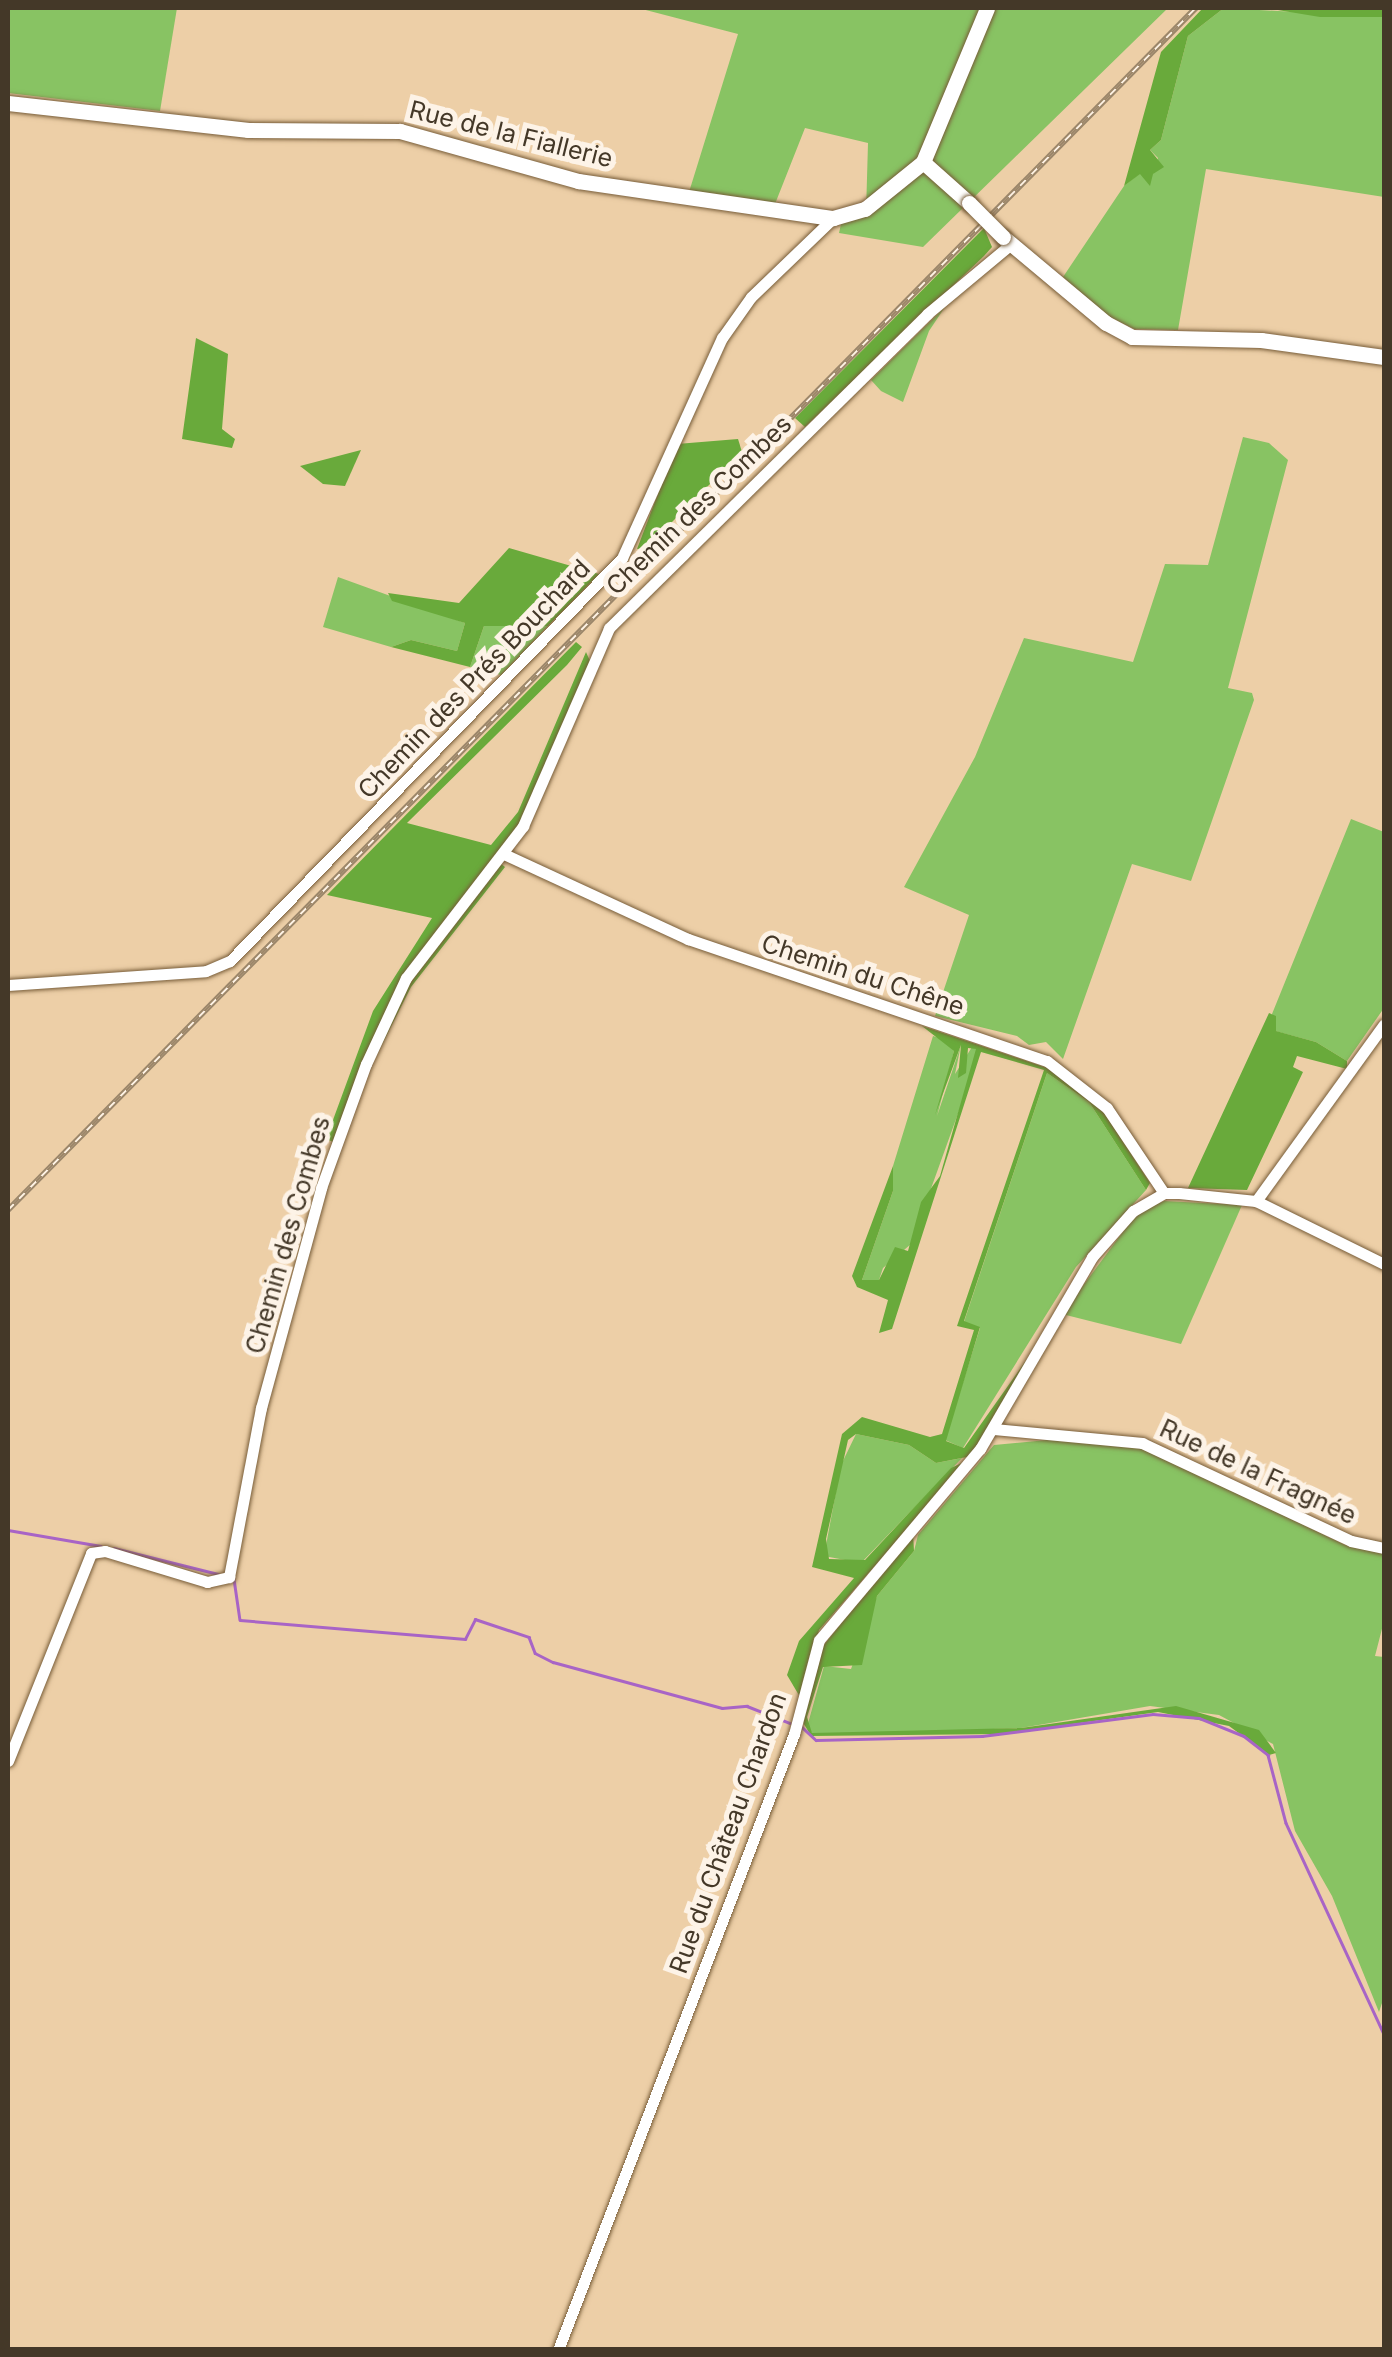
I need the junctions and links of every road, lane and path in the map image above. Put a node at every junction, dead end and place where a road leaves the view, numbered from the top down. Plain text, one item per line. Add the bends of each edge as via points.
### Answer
1 (987, 8) edge
2 (8, 103) edge
3 (923, 162) junction
4 (833, 218) junction
5 (1007, 240) junction
6 (1384, 357) edge
7 (504, 854) junction
8 (8, 985) edge
9 (1384, 1024) edge
10 (1164, 1193) junction
11 (1256, 1200) junction
12 (1384, 1264) edge
13 (994, 1429) junction
14 (1384, 1548) edge
15 (8, 1761) edge
16 (558, 2350) edge

1 - 3 street
2 - 4 street, Rue de la Fiallerie via 248,130 400,131 578,182
3 - 4 street via 865,209
3 - 5 street, bridge
4 - 8 street, Chemin des Prés Bouchard via 751,297 722,338 622,558 230,961 206,972
5 - 6 street via 1132,337 1249,338
5 - 7 street, Chemin des Combes via 622,610
7 - 10 street, Chemin du Chêne via 670,932 1047,1062 1107,1108
7 - 15 street, Chemin des Combes via 406,978 360,1078 321,1188 261,1408 228,1577 91,1553
9 - 11 street
10 - 11 street
10 - 13 street, Rue du Château Chardon via 1132,1211 1092,1258
11 - 12 street
13 - 14 street, Rue de la Fragnée via 1142,1442 1352,1540
13 - 16 street, Rue du Château Chardon via 824,1632 796,1724

